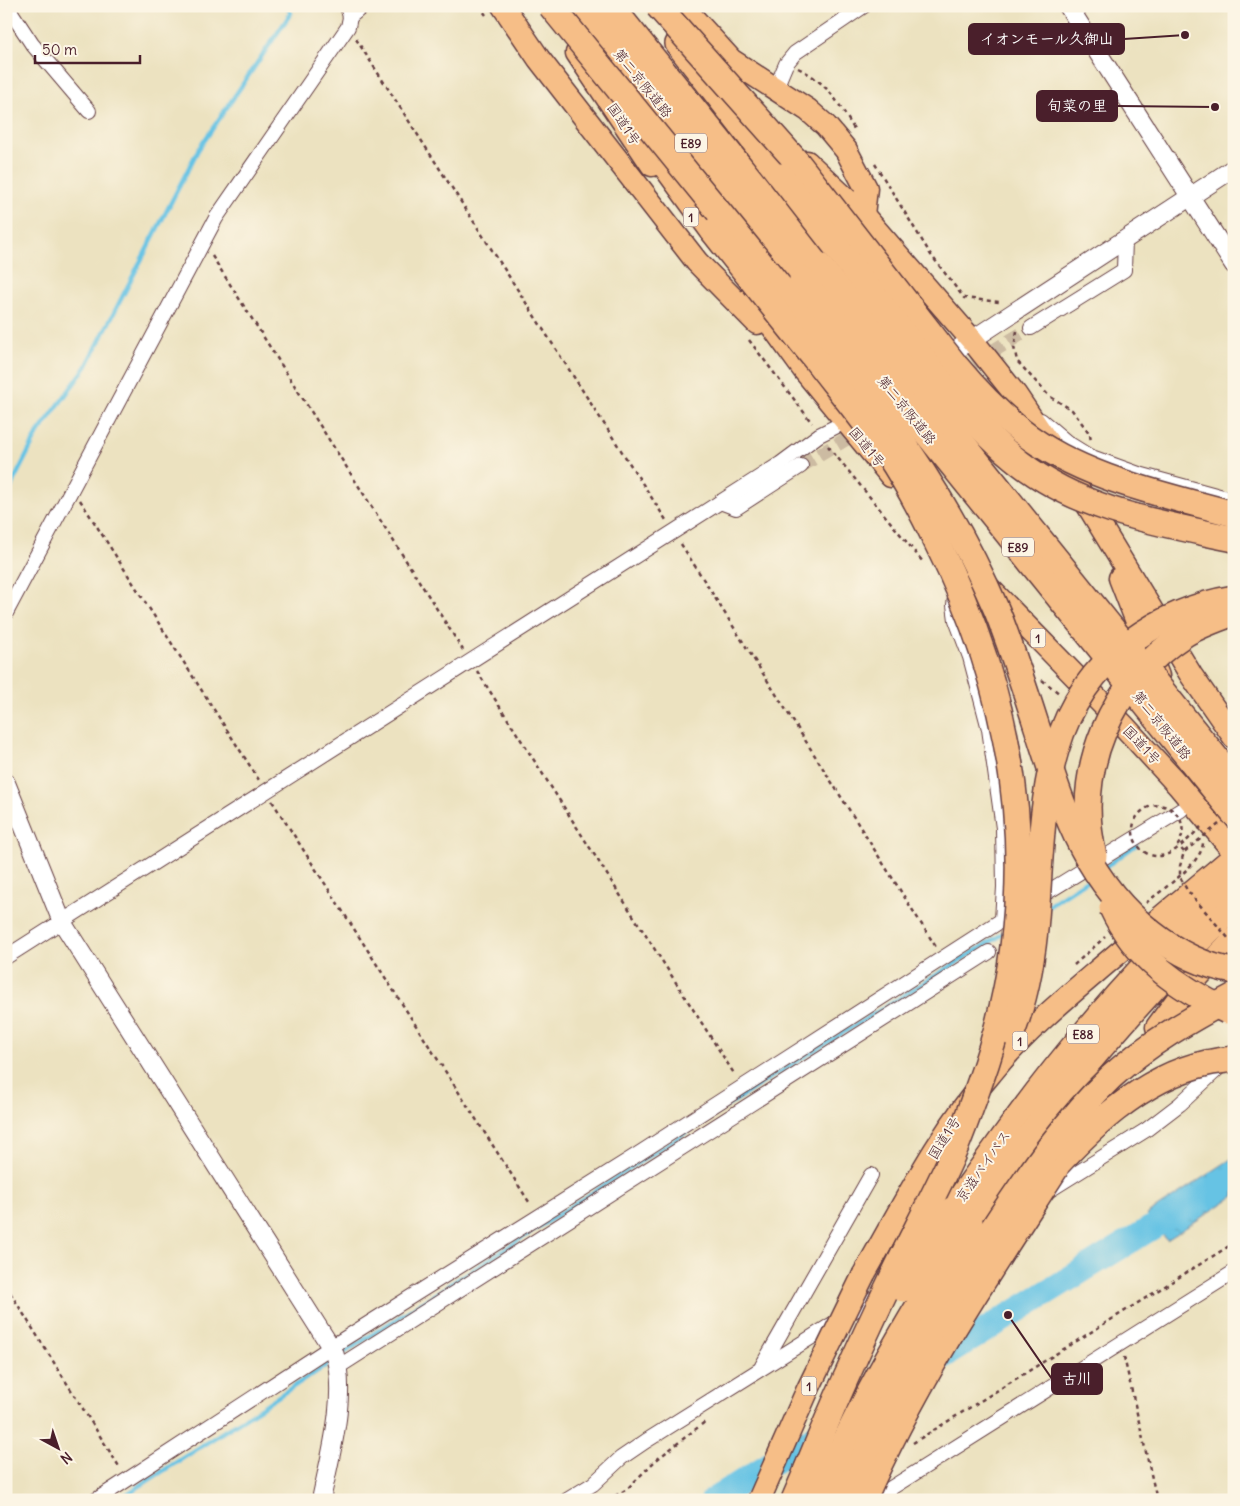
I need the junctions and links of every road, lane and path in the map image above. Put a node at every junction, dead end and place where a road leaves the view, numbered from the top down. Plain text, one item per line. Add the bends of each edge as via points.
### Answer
1 (7, 6) edge
2 (363, 6) edge
3 (503, 6) edge
4 (546, 6) edge
5 (551, 6) edge
6 (581, 6) edge
7 (611, 6) edge
8 (649, 6) edge
9 (658, 6) edge
10 (682, 6) edge
11 (864, 6) edge
12 (1068, 6) edge
13 (348, 12) edge
14 (775, 90) junction
15 (89, 111) dead end
16 (1234, 168) edge
17 (1191, 196) junction
18 (863, 215) junction
19 (1125, 240) junction
20 (1234, 265) edge
21 (1024, 327) joint
22 (972, 340) junction
23 (804, 370) junction
24 (1015, 394) junction
25 (845, 422) junction
26 (1089, 456) junction
27 (801, 466) tunnel mouth
28 (73, 488) junction
29 (1234, 500) edge
30 (720, 502) junction
31 (1234, 514) edge
32 (1093, 515) junction
33 (673, 532) junction
34 (1234, 539) edge
35 (962, 562) junction
36 (1234, 598) edge
37 (1234, 613) edge
38 (6, 614) edge
39 (1234, 737) edge
40 (1234, 780) edge
41 (6, 783) edge
42 (266, 792) junction
43 (1234, 797) edge
44 (1180, 810) dead end
45 (1227, 819) edge
46 (1201, 827) dead end
47 (1184, 852) junction
48 (1234, 852) edge
49 (1234, 856) edge
50 (1234, 875) edge
51 (1234, 906) edge
52 (1002, 920) junction
53 (62, 922) junction
54 (1234, 940) edge
55 (989, 952) dead end
56 (6, 957) edge
57 (944, 958) junction
58 (1234, 971) edge
59 (955, 973) junction
60 (1234, 996) edge
61 (1234, 1014) edge
62 (1234, 1058) edge
63 (742, 1087) junction
64 (752, 1103) junction
65 (949, 1163) junction
66 (871, 1175) dead end
67 (539, 1216) junction
68 (550, 1232) junction
69 (1234, 1243) edge
70 (1234, 1272) edge
71 (6, 1286) edge
72 (953, 1292) junction
73 (1121, 1344) junction
74 (335, 1358) junction
75 (761, 1369) junction
76 (712, 1416) dead end
77 (906, 1447) dead end
78 (806, 1471) junction
79 (127, 1480) junction
80 (96, 1500) edge
81 (321, 1500) edge
82 (567, 1500) edge
83 (608, 1500) edge
84 (759, 1500) edge
85 (794, 1500) edge
86 (819, 1500) edge
87 (844, 1500) edge
88 (865, 1500) edge
89 (872, 1500) edge
90 (1157, 1500) edge

1 - 15 street via 32,44
2 - 13 street
3 - 23 highway via 539,59 697,262
4 - 23 highway, 国道1号 / 1 via 663,182
5 - 58 highway, bridge via 881,411 929,482 975,563 997,611 1061,802 1086,856 1106,886 1146,928 1180,953
5 - 65 highway, bridge via 713,231 888,455 949,566 984,651 1005,730 1012,773 1018,834 1017,901 1001,1018
6 - 45 highway, 第二京阪道路 / E89, bridge
7 - 40 highway, 第二京阪道路 / E89, bridge
8 - 18 highway via 759,117
8 - 34 highway, bridge via 952,396 996,443 1044,479 1094,504 1122,514
9 - 31 highway, bridge via 797,162 956,366 1000,414 1044,447 1073,463 1138,487
10 - 14 highway via 731,60
11 - 14 street via 795,53 786,64
12 - 17 street
13 - 28 street via 216,218
13 - 33 path
14 - 18 highway via 826,126 846,150 866,188
16 - 17 street
17 - 19 street
17 - 20 street
18 - 22 highway
19 - 21 street via 1124,270
19 - 22 street
21 - 26 path via 1014,347 1016,362 1049,396 1072,410 1090,434
22 - 24 highway
22 - 25 street
23 - 25 highway, 国道1号 / 1
24 - 26 street via 1068,443
24 - 32 highway
25 - 30 street via 819,435
25 - 35 highway, 国道1号 / 1
26 - 29 street via 1139,474
27 - 30 street via 736,508
28 - 38 street
28 - 42 path
30 - 33 street
32 - 39 highway
32 - 43 highway via 1165,691 1203,759
33 - 42 street
33 - 57 path
35 - 48 highway, 国道1号 / 1 via 1123,724
35 - 52 street via 954,605 989,729 1003,828
36 - 65 highway, bridge via 1190,609 1144,632 1098,670 1069,715 1048,779 1036,918 1026,986 1006,1051
37 - 61 highway, bridge via 1186,633 1167,647 1149,662 1120,698 1095,757 1088,815 1096,866 1115,914 1127,934 1157,968 1176,983
41 - 53 street
42 - 53 street
42 - 67 path
44 - 52 street
45 - 47 path, bridge
46 - 47 path, bridge via 1180,845 1173,851 1156,856 1141,850 1136,843 1133,835 1136,819 1148,808 1164,806 1171,809 1182,822 1182,838 1178,845
47 - 54 path, bridge via 1180,877 1187,890 1229,939
49 - 84 highway, 国道1号 / 1, bridge via 1054,1009 991,1072 964,1106 864,1274
50 - 78 highway, 京滋バイパス / E88, bridge via 1110,1004 1045,1082 996,1148 912,1273 875,1336
51 - 86 highway, 京滋バイパス / E88, bridge via 1200,938 1102,1047 1011,1162 930,1284 855,1422
52 - 57 street
53 - 56 street
53 - 74 street
54 - 88 highway, bridge via 1180,996 1086,1124 946,1343
55 - 59 street
57 - 59 street
57 - 63 street
59 - 64 street
60 - 72 highway, bridge via 1165,1036 1112,1077 1088,1102 1064,1128 1019,1190
62 - 72 highway, bridge via 1178,1071 1149,1085 1093,1128 1005,1223
62 - 75 street via 1146,1130
63 - 64 street
63 - 67 street
64 - 68 street
65 - 78 highway, bridge via 843,1382
66 - 75 street
67 - 68 street
67 - 74 street
68 - 74 street
69 - 77 path
70 - 73 street
71 - 79 path
72 - 87 highway, bridge via 892,1401
73 - 89 street
73 - 90 path
74 - 79 street
74 - 81 street via 340,1383 338,1410
75 - 82 street via 646,1441 593,1484
76 - 83 path via 655,1461 627,1488
78 - 85 highway, 京滋バイパス / E88, bridge
79 - 80 street

